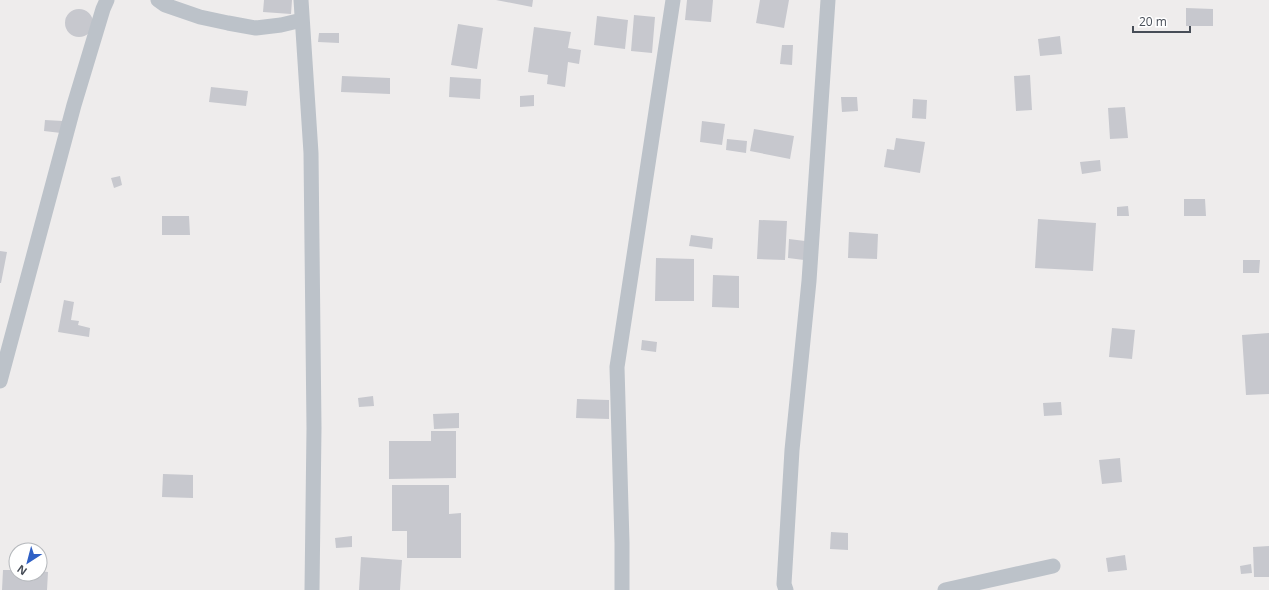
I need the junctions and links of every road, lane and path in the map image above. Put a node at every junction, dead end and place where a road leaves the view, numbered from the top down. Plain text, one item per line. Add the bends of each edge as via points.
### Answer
1 (119, 0) edge
2 (158, 0) edge
3 (301, 0) edge
4 (673, 0) edge
5 (828, 0) edge
6 (105, 5) edge
7 (302, 20) junction
8 (0, 381) edge
9 (1053, 566) dead end
10 (312, 590) edge
11 (622, 590) edge
12 (786, 590) edge
13 (945, 590) edge

1 - 6 street
2 - 7 street via 165,5 200,17 256,28
3 - 7 street
4 - 11 street via 617,367
5 - 12 street via 809,281 792,450 784,584
6 - 8 street via 74,105
7 - 10 street via 311,153 314,428
9 - 13 street

